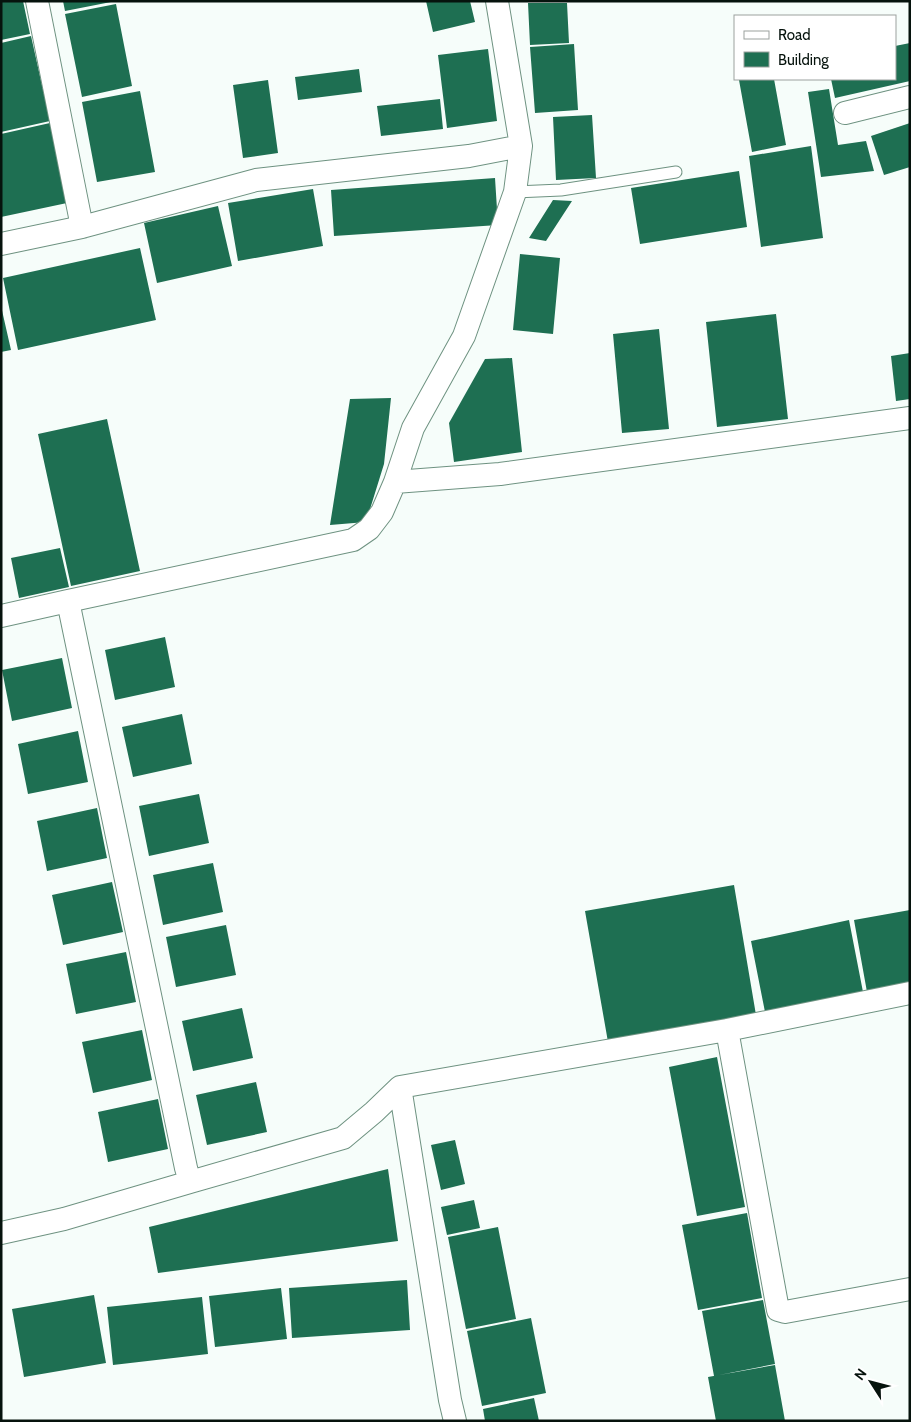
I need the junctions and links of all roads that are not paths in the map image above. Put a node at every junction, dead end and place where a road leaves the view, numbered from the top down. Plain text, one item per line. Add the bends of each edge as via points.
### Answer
1 (37, 1) edge
2 (497, 1) edge
3 (910, 97) edge
4 (845, 113) dead end
5 (522, 146) junction
6 (676, 172) dead end
7 (515, 192) junction
8 (82, 227) junction
9 (1, 244) edge
10 (910, 418) edge
11 (396, 482) junction
12 (68, 601) junction
13 (1, 616) edge
14 (910, 994) edge
15 (727, 1030) junction
16 (400, 1087) junction
17 (190, 1182) junction
18 (1, 1233) edge
19 (910, 1289) edge
20 (455, 1421) edge

1 - 8 street
2 - 5 street
3 - 4 street
5 - 7 street
5 - 8 street via 469,156 256,180
6 - 7 lane via 561,190
7 - 11 street via 464,336 413,428
8 - 9 street
10 - 11 street via 500,474
11 - 12 street via 382,512 369,530 353,540
12 - 13 street
12 - 17 street
14 - 15 street
15 - 16 street
15 - 19 street via 778,1310 785,1312
16 - 17 street via 343,1138
16 - 20 street
17 - 18 street via 64,1219

